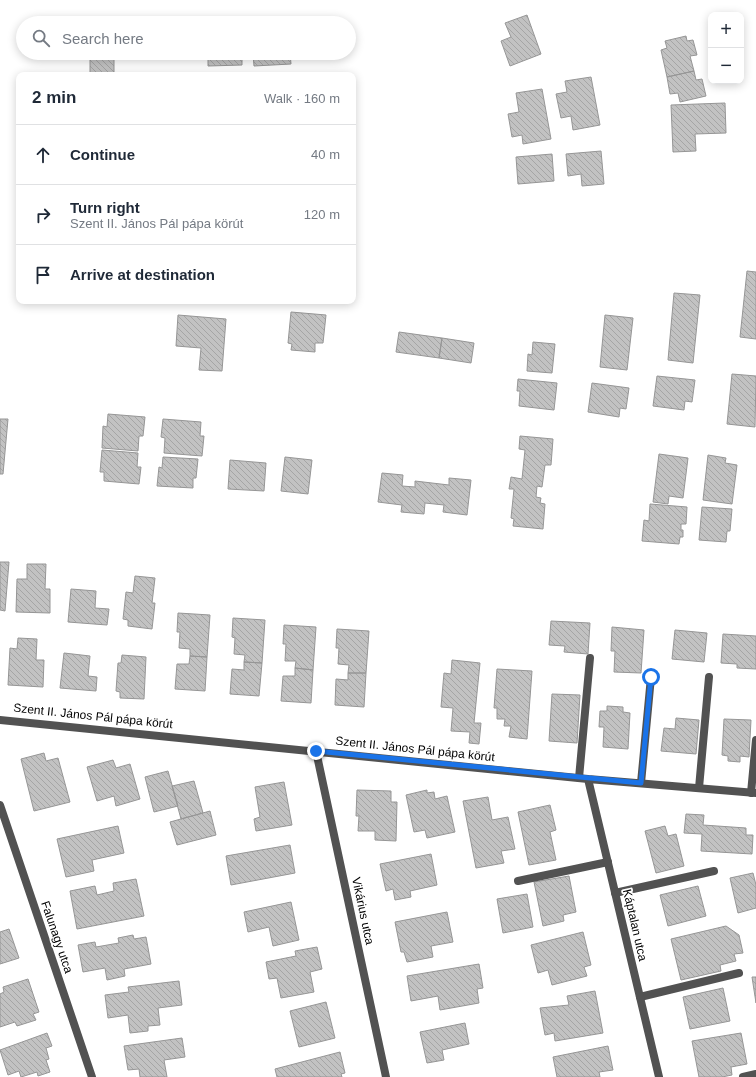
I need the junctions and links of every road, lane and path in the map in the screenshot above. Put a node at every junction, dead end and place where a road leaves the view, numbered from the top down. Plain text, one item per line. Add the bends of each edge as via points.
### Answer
1 (590, 658) dead end
2 (651, 677) dead end
3 (709, 677) dead end
4 (0, 720) edge
5 (756, 740) edge
6 (316, 751) junction
7 (579, 778) junction
8 (588, 779) junction
9 (641, 783) junction
10 (699, 788) junction
11 (754, 793) edge
12 (0, 805) edge
13 (608, 862) junction
14 (714, 871) dead end
15 (518, 881) dead end
16 (615, 893) junction
17 (739, 973) dead end
18 (640, 997) junction
19 (756, 1074) edge
20 (92, 1077) edge
21 (386, 1077) edge
22 (659, 1077) edge
23 (743, 1077) edge

1 - 7 street
2 - 9 street
3 - 10 street
4 - 6 street, Szent II. János Pál pápa körút
5 - 11 street
6 - 7 street, Szent II. János Pál pápa körút
6 - 21 street, Vikárius utca
7 - 8 street, Szent II. János Pál pápa körút
8 - 9 street, Szent II. János Pál pápa körút
8 - 13 street, Káptalan utca
9 - 10 street, Szent II. János Pál pápa körút
10 - 11 street, Szent II. János Pál pápa körút
12 - 20 street, Falunagy utca
13 - 15 street
13 - 16 street, Káptalan utca
14 - 16 street
16 - 18 street, Káptalan utca
17 - 18 street
18 - 22 street, Káptalan utca
19 - 23 street

